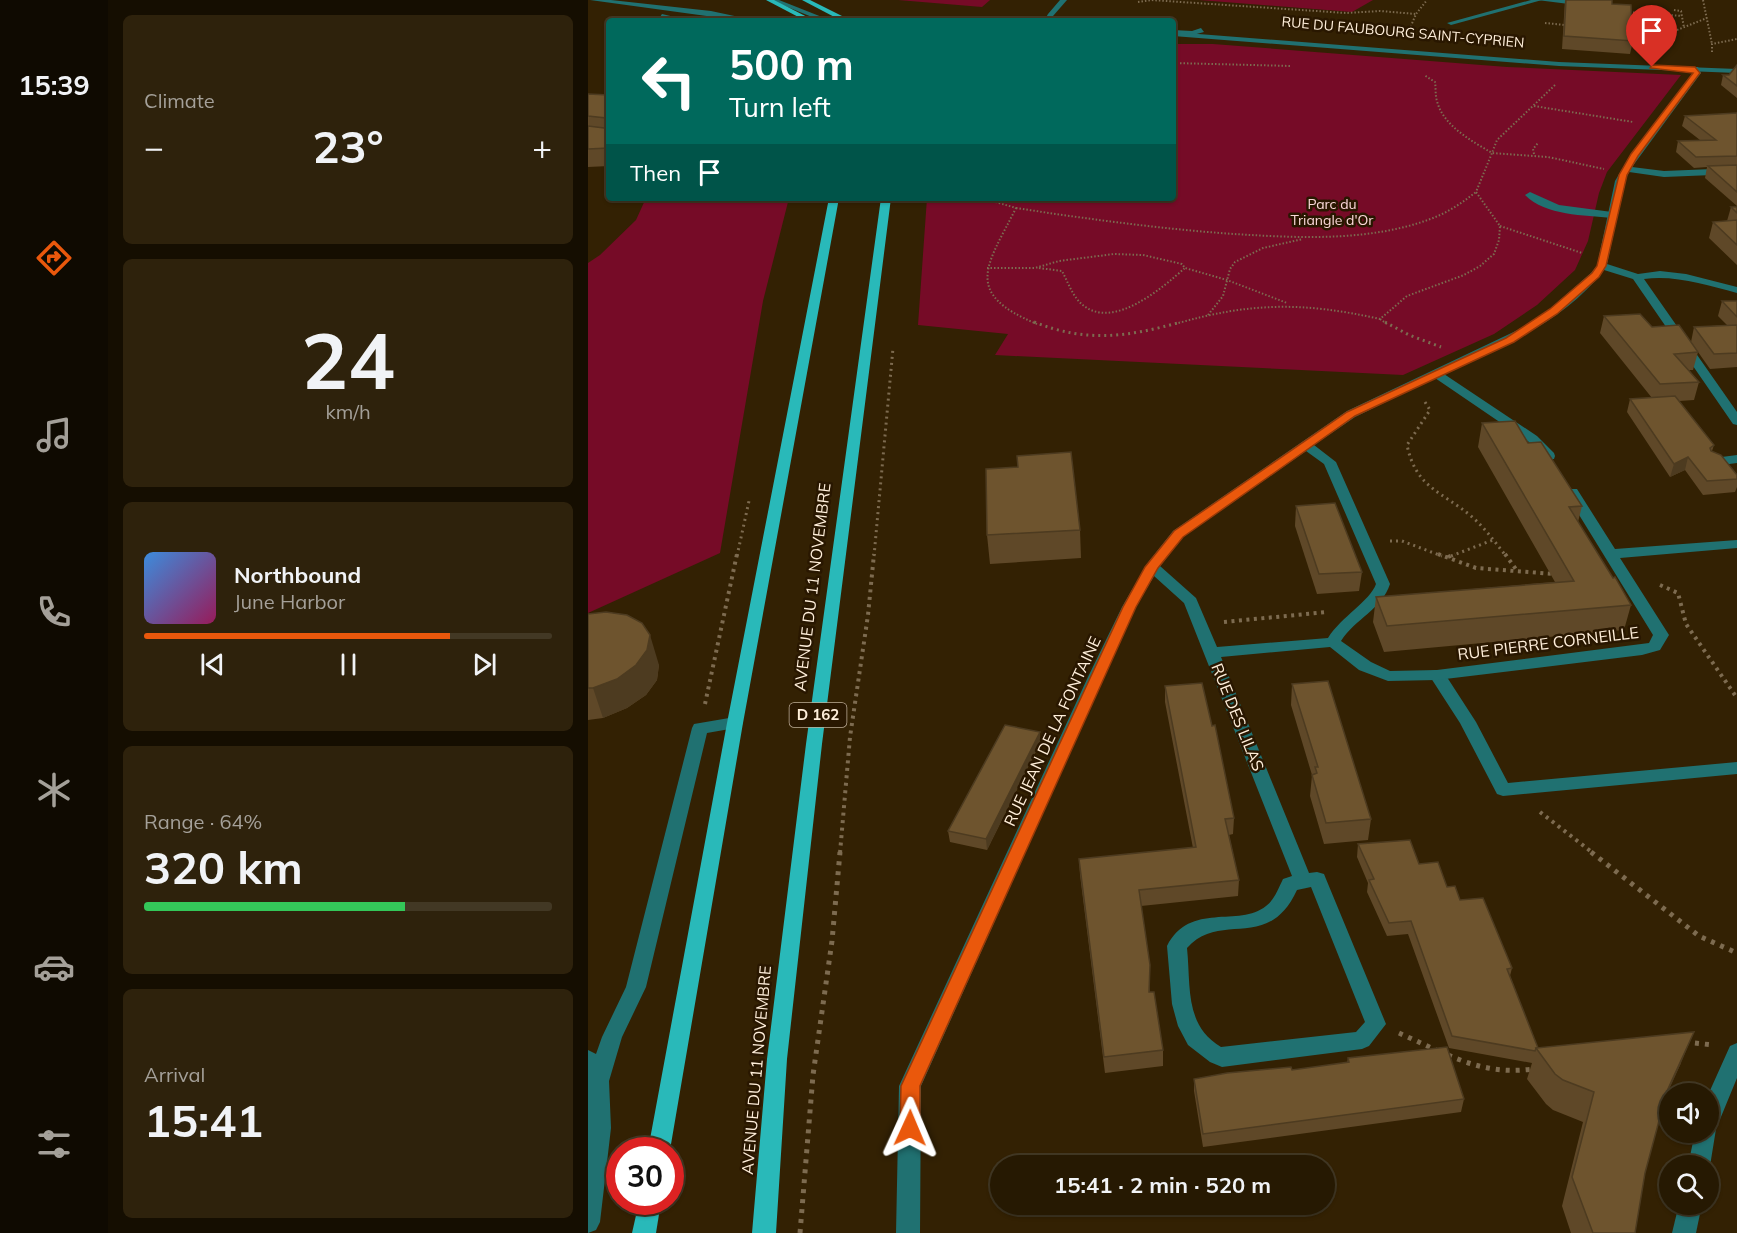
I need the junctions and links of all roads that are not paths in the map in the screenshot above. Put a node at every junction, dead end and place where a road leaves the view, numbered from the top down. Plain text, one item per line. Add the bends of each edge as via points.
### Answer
1 (593, 0) edge
2 (771, 0) edge
3 (805, 0) edge
4 (1064, 0) edge
5 (1540, 0) edge
6 (588, 1) edge
7 (1577, 3) edge
8 (670, 18) edge
9 (738, 18) edge
10 (805, 18) edge
11 (820, 18) edge
12 (842, 18) edge
13 (1049, 18) edge
14 (1451, 23) dead end
15 (1176, 31) edge
16 (1176, 31) edge
17 (1631, 66) junction
18 (1695, 69) junction
19 (1737, 71) edge
20 (1737, 171) edge
21 (1625, 172) junction
22 (1530, 195) dead end
23 (833, 201) edge
24 (886, 201) edge
25 (1612, 215) junction
26 (1602, 262) junction
27 (1637, 277) junction
28 (1737, 290) edge
29 (1436, 374) junction
30 (1733, 408) edge
31 (1737, 421) edge
32 (1305, 445) junction
33 (1737, 459) edge
34 (1714, 462) edge
35 (1555, 466) edge
36 (1566, 483) edge
37 (1737, 544) edge
38 (1611, 554) junction
39 (1152, 567) junction
40 (1333, 642) junction
41 (1212, 653) junction
42 (1437, 675) junction
43 (735, 723) junction
44 (1737, 768) edge
45 (1303, 882) junction
46 (1727, 1049) edge
47 (588, 1059) edge
48 (1732, 1080) edge
49 (598, 1081) junction
50 (1719, 1103) edge
51 (661, 1137) edge
52 (647, 1215) edge
53 (1688, 1215) edge
54 (588, 1222) edge
55 (644, 1233) edge
56 (764, 1233) edge
57 (908, 1233) edge
58 (1684, 1233) edge

1 - 9 street
2 - 10 main road
2 - 11 street
3 - 12 main road
4 - 13 street
5 - 7 street
5 - 14 street
6 - 8 street
15 - 17 street, RUE DU FAUBOURG SAINT-CYPRIEN via 1201,30
16 - 17 street, RUE DU FAUBOURG SAINT-CYPRIEN via 1559,64
17 - 18 street, RUE DU FAUBOURG SAINT-CYPRIEN
18 - 19 street, RUE DU FAUBOURG SAINT-CYPRIEN
18 - 21 street via 1697,73
20 - 21 street
21 - 25 street
22 - 25 street via 1536,201 1568,210
23 - 43 main road
24 - 56 main road, AVENUE DU 11 NOVEMBRE / D 162 via 777,1059
25 - 26 street
26 - 27 street
26 - 29 street, RUE JEAN DE LA FONTAINE via 1595,275 1554,311 1510,340
27 - 28 street via 1686,277
27 - 30 street
29 - 32 street, RUE JEAN DE LA FONTAINE via 1351,414
29 - 35 street via 1533,439
30 - 31 street
32 - 39 street, RUE JEAN DE LA FONTAINE via 1178,534
32 - 40 street via 1330,462 1383,584 1379,597 1341,629
33 - 34 street
36 - 38 street, RUE PIERRE CORNEILLE
37 - 38 street
38 - 42 street, RUE PIERRE CORNEILLE via 1661,635 1655,646
39 - 41 street, RUE DES LILAS via 1191,601
39 - 57 street, RUE JEAN DE LA FONTAINE via 1096,677 910,1086
40 - 41 street
40 - 42 street, RUE PIERRE CORNEILLE via 1365,666 1388,676
41 - 45 street, RUE DES LILAS
42 - 44 street via 1503,790
43 - 49 street via 700,728 636,987 612,1037
43 - 51 main road
45 - 45 street via 1317,879 1376,1024 1362,1040 1222,1058 1210,1053 1192,1035 1185,1013 1177,946 1195,929 1270,914 1282,902 1290,884
46 - 48 street
47 - 49 street
48 - 50 street
49 - 54 street via 600,1128
52 - 55 main road
53 - 58 street

